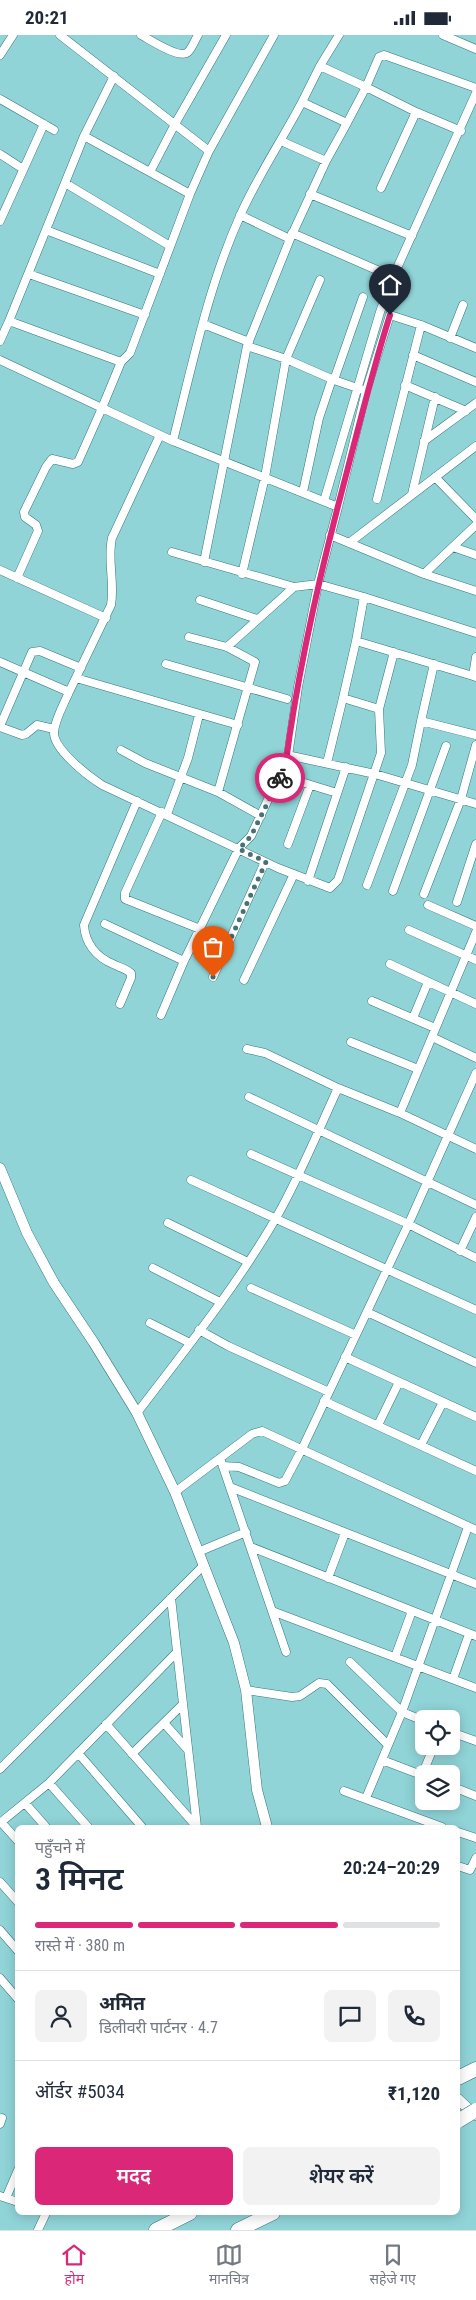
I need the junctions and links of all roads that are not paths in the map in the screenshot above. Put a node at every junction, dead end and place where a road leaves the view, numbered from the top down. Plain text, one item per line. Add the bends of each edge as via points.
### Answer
1 (13, 35) edge
2 (60, 35) edge
3 (141, 35) edge
4 (198, 35) edge
5 (226, 35) edge
6 (274, 35) edge
7 (338, 35) edge
8 (443, 35) edge
9 (0, 38) edge
10 (8, 43) junction
11 (476, 49) edge
12 (0, 55) edge
13 (320, 66) junction
14 (114, 76) junction
15 (366, 87) junction
16 (476, 89) edge
17 (476, 93) edge
18 (0, 99) edge
19 (302, 102) junction
20 (416, 112) junction
21 (346, 123) junction
22 (44, 124) junction
23 (174, 124) junction
24 (54, 129) dead end
25 (461, 131) junction
26 (84, 136) junction
27 (281, 141) junction
28 (209, 151) junction
29 (0, 154) edge
30 (326, 161) junction
31 (23, 169) junction
32 (150, 172) junction
33 (65, 183) junction
34 (381, 188) dead end
35 (190, 194) junction
36 (310, 194) junction
37 (0, 200) edge
38 (7, 205) junction
39 (240, 215) junction
40 (0, 221) edge
41 (46, 230) junction
42 (291, 236) junction
43 (412, 236) junction
44 (170, 246) junction
45 (28, 274) junction
46 (160, 274) junction
47 (393, 277) junction
48 (320, 280) dead end
49 (363, 297) dead end
50 (463, 305) dead end
51 (380, 311) junction
52 (145, 315) junction
53 (390, 315) junction
54 (9, 321) junction
55 (203, 324) junction
56 (421, 325) junction
57 (450, 338) junction
58 (0, 341) edge
59 (248, 344) junction
60 (476, 348) edge
61 (413, 355) junction
62 (286, 359) junction
63 (0, 360) edge
64 (121, 362) junction
65 (333, 379) junction
66 (476, 382) edge
67 (405, 385) junction
68 (356, 388) junction
69 (366, 391) junction
70 (435, 397) junction
71 (476, 403) edge
72 (102, 407) junction
73 (466, 411) junction
74 (160, 435) junction
75 (173, 441) junction
76 (424, 441) junction
77 (476, 446) edge
78 (223, 461) junction
79 (265, 477) junction
80 (435, 477) junction
81 (303, 492) junction
82 (412, 494) junction
83 (376, 499) dead end
84 (324, 501) junction
85 (338, 507) junction
86 (476, 519) edge
87 (476, 525) edge
88 (330, 535) junction
89 (349, 543) junction
90 (453, 547) junction
91 (172, 552) dead end
92 (476, 555) edge
93 (204, 562) junction
94 (0, 570) edge
95 (242, 574) junction
96 (424, 574) junction
97 (17, 578) junction
98 (318, 584) junction
99 (294, 587) junction
100 (476, 591) edge
101 (364, 597) junction
102 (200, 599) dead end
103 (106, 618) junction
104 (257, 619) junction
105 (476, 633) edge
106 (189, 637) dead end
107 (356, 641) junction
108 (227, 647) junction
109 (394, 652) junction
110 (476, 657) edge
111 (0, 662) edge
112 (166, 664) dead end
113 (434, 665) junction
114 (81, 668) junction
115 (23, 672) junction
116 (474, 677) edge
117 (76, 678) junction
118 (248, 689) junction
119 (69, 692) junction
120 (343, 698) junction
121 (287, 699) dead end
122 (380, 709) junction
123 (199, 715) junction
124 (421, 721) junction
125 (238, 725) junction
126 (0, 727) edge
127 (54, 729) junction
128 (476, 735) edge
129 (446, 745) dead end
130 (476, 745) edge
131 (121, 750) dead end
132 (287, 755) junction
133 (327, 763) junction
134 (346, 767) junction
135 (374, 774) junction
136 (181, 777) junction
137 (284, 777) junction
138 (405, 783) junction
139 (310, 785) junction
140 (430, 790) junction
141 (218, 792) junction
142 (337, 793) junction
143 (461, 799) junction
144 (137, 801) junction
145 (476, 804) edge
146 (165, 813) junction
147 (261, 816) junction
148 (476, 843) edge
149 (288, 844) dead end
150 (239, 849) junction
151 (266, 862) junction
152 (294, 874) junction
153 (308, 881) junction
154 (366, 885) dead end
155 (393, 891) dead end
156 (424, 894) dead end
157 (457, 902) dead end
158 (428, 905) dead end
159 (105, 924) dead end
160 (476, 926) edge
161 (200, 929) junction
162 (409, 930) dead end
163 (476, 932) edge
164 (466, 956) junction
165 (476, 960) edge
166 (184, 961) junction
167 (390, 964) dead end
168 (213, 977) dead end
169 (244, 979) dead end
170 (428, 982) junction
171 (451, 992) junction
172 (372, 1001) dead end
173 (120, 1004) dead end
174 (476, 1004) edge
175 (161, 1015) dead end
176 (413, 1018) junction
177 (436, 1028) junction
178 (432, 1037) junction
179 (351, 1042) dead end
180 (247, 1049) dead end
181 (476, 1058) edge
182 (418, 1069) junction
183 (476, 1073) edge
184 (338, 1087) junction
185 (249, 1097) dead end
186 (400, 1113) junction
187 (318, 1131) junction
188 (448, 1136) junction
189 (476, 1149) edge
190 (250, 1154) dead end
191 (0, 1169) edge
192 (299, 1175) junction
193 (191, 1180) dead end
194 (428, 1183) junction
195 (476, 1205) edge
196 (476, 1217) edge
197 (276, 1218) junction
198 (168, 1223) dead end
199 (408, 1225) junction
200 (460, 1251) junction
201 (476, 1258) edge
202 (248, 1262) junction
203 (153, 1268) dead end
204 (387, 1270) junction
205 (251, 1288) dead end
206 (220, 1302) junction
207 (476, 1310) edge
208 (367, 1312) junction
209 (150, 1323) dead end
210 (199, 1331) junction
211 (356, 1335) junction
212 (190, 1343) junction
213 (345, 1357) junction
214 (476, 1363) edge
215 (399, 1382) junction
216 (329, 1392) junction
217 (324, 1401) junction
218 (443, 1402) junction
219 (137, 1413) junction
220 (476, 1417) edge
221 (378, 1425) junction
222 (421, 1445) junction
223 (302, 1449) junction
224 (221, 1462) junction
225 (476, 1471) edge
226 (230, 1487) junction
227 (176, 1492) junction
228 (468, 1527) junction
229 (476, 1529) edge
230 (246, 1532) junction
231 (345, 1533) junction
232 (251, 1547) junction
233 (198, 1552) junction
234 (204, 1565) junction
235 (451, 1574) junction
236 (328, 1578) junction
237 (476, 1584) edge
238 (171, 1598) junction
239 (272, 1611) junction
240 (412, 1611) junction
241 (433, 1620) junction
242 (472, 1635) edge
243 (177, 1652) junction
244 (286, 1652) dead end
245 (395, 1657) junction
246 (350, 1662) dead end
247 (417, 1665) junction
248 (453, 1679) junction
249 (476, 1688) edge
250 (246, 1690) junction
251 (183, 1704) junction
252 (402, 1712) junction
253 (415, 1717) edge
254 (106, 1723) junction
255 (164, 1723) junction
256 (460, 1735) edge
257 (476, 1741) edge
258 (388, 1745) junction
259 (188, 1750) junction
260 (78, 1753) junction
261 (132, 1754) junction
262 (382, 1760) junction
263 (0, 1769) edge
264 (415, 1773) edge
265 (49, 1783) junction
266 (460, 1790) edge
267 (344, 1791) dead end
268 (476, 1796) edge
269 (366, 1798) junction
270 (25, 1803) junction
271 (1, 1823) edge
272 (44, 1825) edge
273 (86, 1825) edge
274 (140, 1825) edge
275 (195, 1825) edge
276 (197, 1825) edge
277 (266, 1825) edge
278 (437, 1825) edge
279 (460, 1833) edge
280 (15, 1838) edge
281 (476, 1838) edge
282 (476, 1858) edge
283 (460, 1867) edge
284 (0, 1882) edge
285 (15, 1899) edge
286 (0, 1930) edge
287 (15, 1948) edge
288 (0, 1978) edge
289 (15, 1996) edge
290 (476, 2069) edge
291 (460, 2077) edge
292 (460, 2101) edge
293 (476, 2110) edge
294 (476, 2116) edge
295 (460, 2120) edge
296 (15, 2175) edge
297 (3, 2197) edge
298 (15, 2201) edge
299 (45, 2215) edge
300 (186, 2215) edge
301 (269, 2215) edge
302 (38, 2230) edge
303 (156, 2230) edge
304 (238, 2230) edge

1 - 10 street
2 - 14 street
3 - 4 street via 184,55
5 - 23 street
6 - 28 street
7 - 13 street
8 - 11 street
9 - 10 street
10 - 12 street
13 - 15 street
13 - 19 street
14 - 23 street
14 - 26 street
15 - 16 street via 379,57 384,55
15 - 20 street
15 - 21 street
17 - 25 street
18 - 22 street
19 - 21 street
19 - 27 street
20 - 25 street
20 - 34 street
21 - 30 street
22 - 24 street
22 - 31 street
23 - 28 street
23 - 32 street
25 - 43 street
26 - 32 street
26 - 33 street
27 - 30 street
27 - 39 street
28 - 35 street
29 - 31 street
30 - 36 street
31 - 38 street
32 - 35 street
33 - 41 street
33 - 44 street
35 - 44 street
36 - 42 street
36 - 43 street
37 - 38 street
38 - 40 street
39 - 42 street
39 - 55 street
41 - 45 street
41 - 46 street
42 - 47 street
42 - 59 street
43 - 47 street
44 - 46 street
45 - 52 street
45 - 54 street
46 - 52 street
47 - 51 street
48 - 62 street
49 - 65 street
50 - 57 street
51 - 53 street
51 - 68 street
52 - 64 street via 130,353
53 - 56 street
53 - 69 street
54 - 58 street
54 - 64 street
55 - 59 street
55 - 75 street
56 - 57 street
56 - 61 street
57 - 60 street
59 - 62 street
59 - 78 street
61 - 66 street
61 - 67 street
62 - 65 street
62 - 79 street
63 - 72 street
64 - 72 street
65 - 68 street
65 - 81 street via 319,418
67 - 70 street
67 - 83 street
68 - 69 street
68 - 84 street
69 - 85 street
70 - 73 street
70 - 76 street
71 - 73 street
72 - 74 street
72 - 97 street via 78,462 73,464 52,459 46,467 24,512 38,531
73 - 76 street
74 - 75 street
74 - 103 street via 112,538 113,592
75 - 78 street
76 - 82 street
77 - 80 street
78 - 79 street
78 - 93 street
79 - 81 street
79 - 95 street
80 - 82 street
80 - 86 street
81 - 84 street
82 - 89 street
84 - 85 street
85 - 88 street
87 - 90 street
88 - 89 street
88 - 98 street
89 - 96 street
90 - 92 street
90 - 96 street
91 - 93 street
93 - 95 street
94 - 97 street
95 - 99 street
96 - 100 street
97 - 103 street
98 - 99 street
98 - 101 street
98 - 132 street
99 - 104 street
101 - 105 street
101 - 107 street
102 - 104 street
103 - 114 street
104 - 108 street
106 - 108 street
107 - 109 street
107 - 120 street
108 - 118 street via 255,662
109 - 113 street
109 - 122 street
110 - 116 street
111 - 115 street
112 - 118 street
113 - 116 street
113 - 124 street
114 - 115 street via 36,650
114 - 117 street
115 - 119 street
115 - 126 street
117 - 119 street
117 - 123 street
118 - 121 street
118 - 125 street
119 - 127 street
120 - 122 street
120 - 133 street
122 - 135 street via 381,747
123 - 125 street
123 - 136 street
124 - 128 street
124 - 138 street
125 - 141 street
126 - 127 street via 22,735 36,725
127 - 144 street via 59,746 84,772 102,785
129 - 140 street
130 - 143 street
131 - 136 street
132 - 133 street
132 - 137 street
133 - 134 street
134 - 135 street
134 - 142 street
135 - 138 street
135 - 153 street via 338,880 330,888
136 - 141 street
136 - 146 street
137 - 139 street
137 - 147 street via 277,780
138 - 140 street
138 - 154 street
139 - 142 street
139 - 149 street
140 - 143 street
140 - 155 street
141 - 147 street
142 - 153 street
143 - 145 street
143 - 156 street
144 - 146 street
144 - 173 street via 84,925 85,936 93,951 130,973
146 - 150 street
146 - 161 street via 125,899
147 - 150 street via 251,836
148 - 157 street
150 - 151 street
150 - 161 street
151 - 152 street
151 - 168 street
152 - 153 street
152 - 169 street
158 - 160 street
159 - 166 street
161 - 166 street
162 - 164 street
163 - 164 street
164 - 165 street
164 - 171 street
166 - 175 street
167 - 170 street
170 - 171 street
170 - 176 street
171 - 174 street
171 - 177 street
172 - 176 street
176 - 177 street
177 - 178 street
178 - 181 street
178 - 182 street
179 - 182 street
180 - 184 street via 264,1053
182 - 186 street
183 - 188 street
184 - 186 street
184 - 187 street
185 - 187 street
186 - 188 street
187 - 192 street
187 - 194 street
188 - 189 street
188 - 194 street
190 - 192 street
191 - 219 main road via 27,1233 54,1283
192 - 197 street
192 - 199 street
193 - 197 street
194 - 195 street
194 - 199 street
196 - 200 street
197 - 202 street
197 - 204 street
198 - 202 street
199 - 200 street
199 - 204 street
200 - 201 street
202 - 206 street
203 - 206 street
204 - 207 street
204 - 208 street
205 - 211 street
206 - 210 street
208 - 211 street
208 - 214 street
209 - 212 street
210 - 212 street
210 - 216 street
211 - 213 street
212 - 219 street
213 - 215 street
213 - 216 street
215 - 218 street
215 - 221 street
216 - 217 street
217 - 221 street
217 - 223 street
218 - 220 street
218 - 222 street
219 - 227 main road
221 - 222 street
222 - 225 street
223 - 224 street via 262,1431 252,1434
223 - 224 street via 282,1483
223 - 228 street
224 - 226 street
224 - 227 street
226 - 230 street
226 - 231 street
227 - 233 main road
228 - 229 street
228 - 235 street
230 - 232 street
230 - 233 street
231 - 235 street
231 - 236 street
232 - 236 street
232 - 239 street
233 - 234 main road
234 - 238 street
234 - 250 main road via 234,1643
235 - 237 street
235 - 241 street
236 - 240 street
238 - 243 street
238 - 263 street
239 - 244 street
239 - 245 street
240 - 241 street
240 - 245 street
241 - 242 street
241 - 247 street
242 - 248 street
243 - 251 street
243 - 254 street
245 - 247 street
246 - 252 street
247 - 248 street
247 - 252 street
248 - 249 street
250 - 258 street via 292,1697 300,1696 319,1683 327,1684
250 - 277 main road via 257,1790
251 - 255 street
251 - 259 street
252 - 253 street
252 - 258 street
254 - 260 street
254 - 261 street
255 - 259 street
255 - 261 street
256 - 257 street
258 - 262 street
259 - 276 street
260 - 265 street
260 - 274 street
261 - 275 street
262 - 264 street
262 - 269 street
265 - 270 street
265 - 273 street
266 - 268 street
267 - 269 street
269 - 278 street
270 - 271 street
270 - 272 street
271 - 280 street
279 - 281 street
282 - 283 street via 470,1870
284 - 285 street
286 - 287 street
288 - 289 street
290 - 291 highway
292 - 294 main road
293 - 295 highway, bridge
296 - 297 street
297 - 298 street
299 - 302 street
300 - 303 highway
301 - 304 highway

